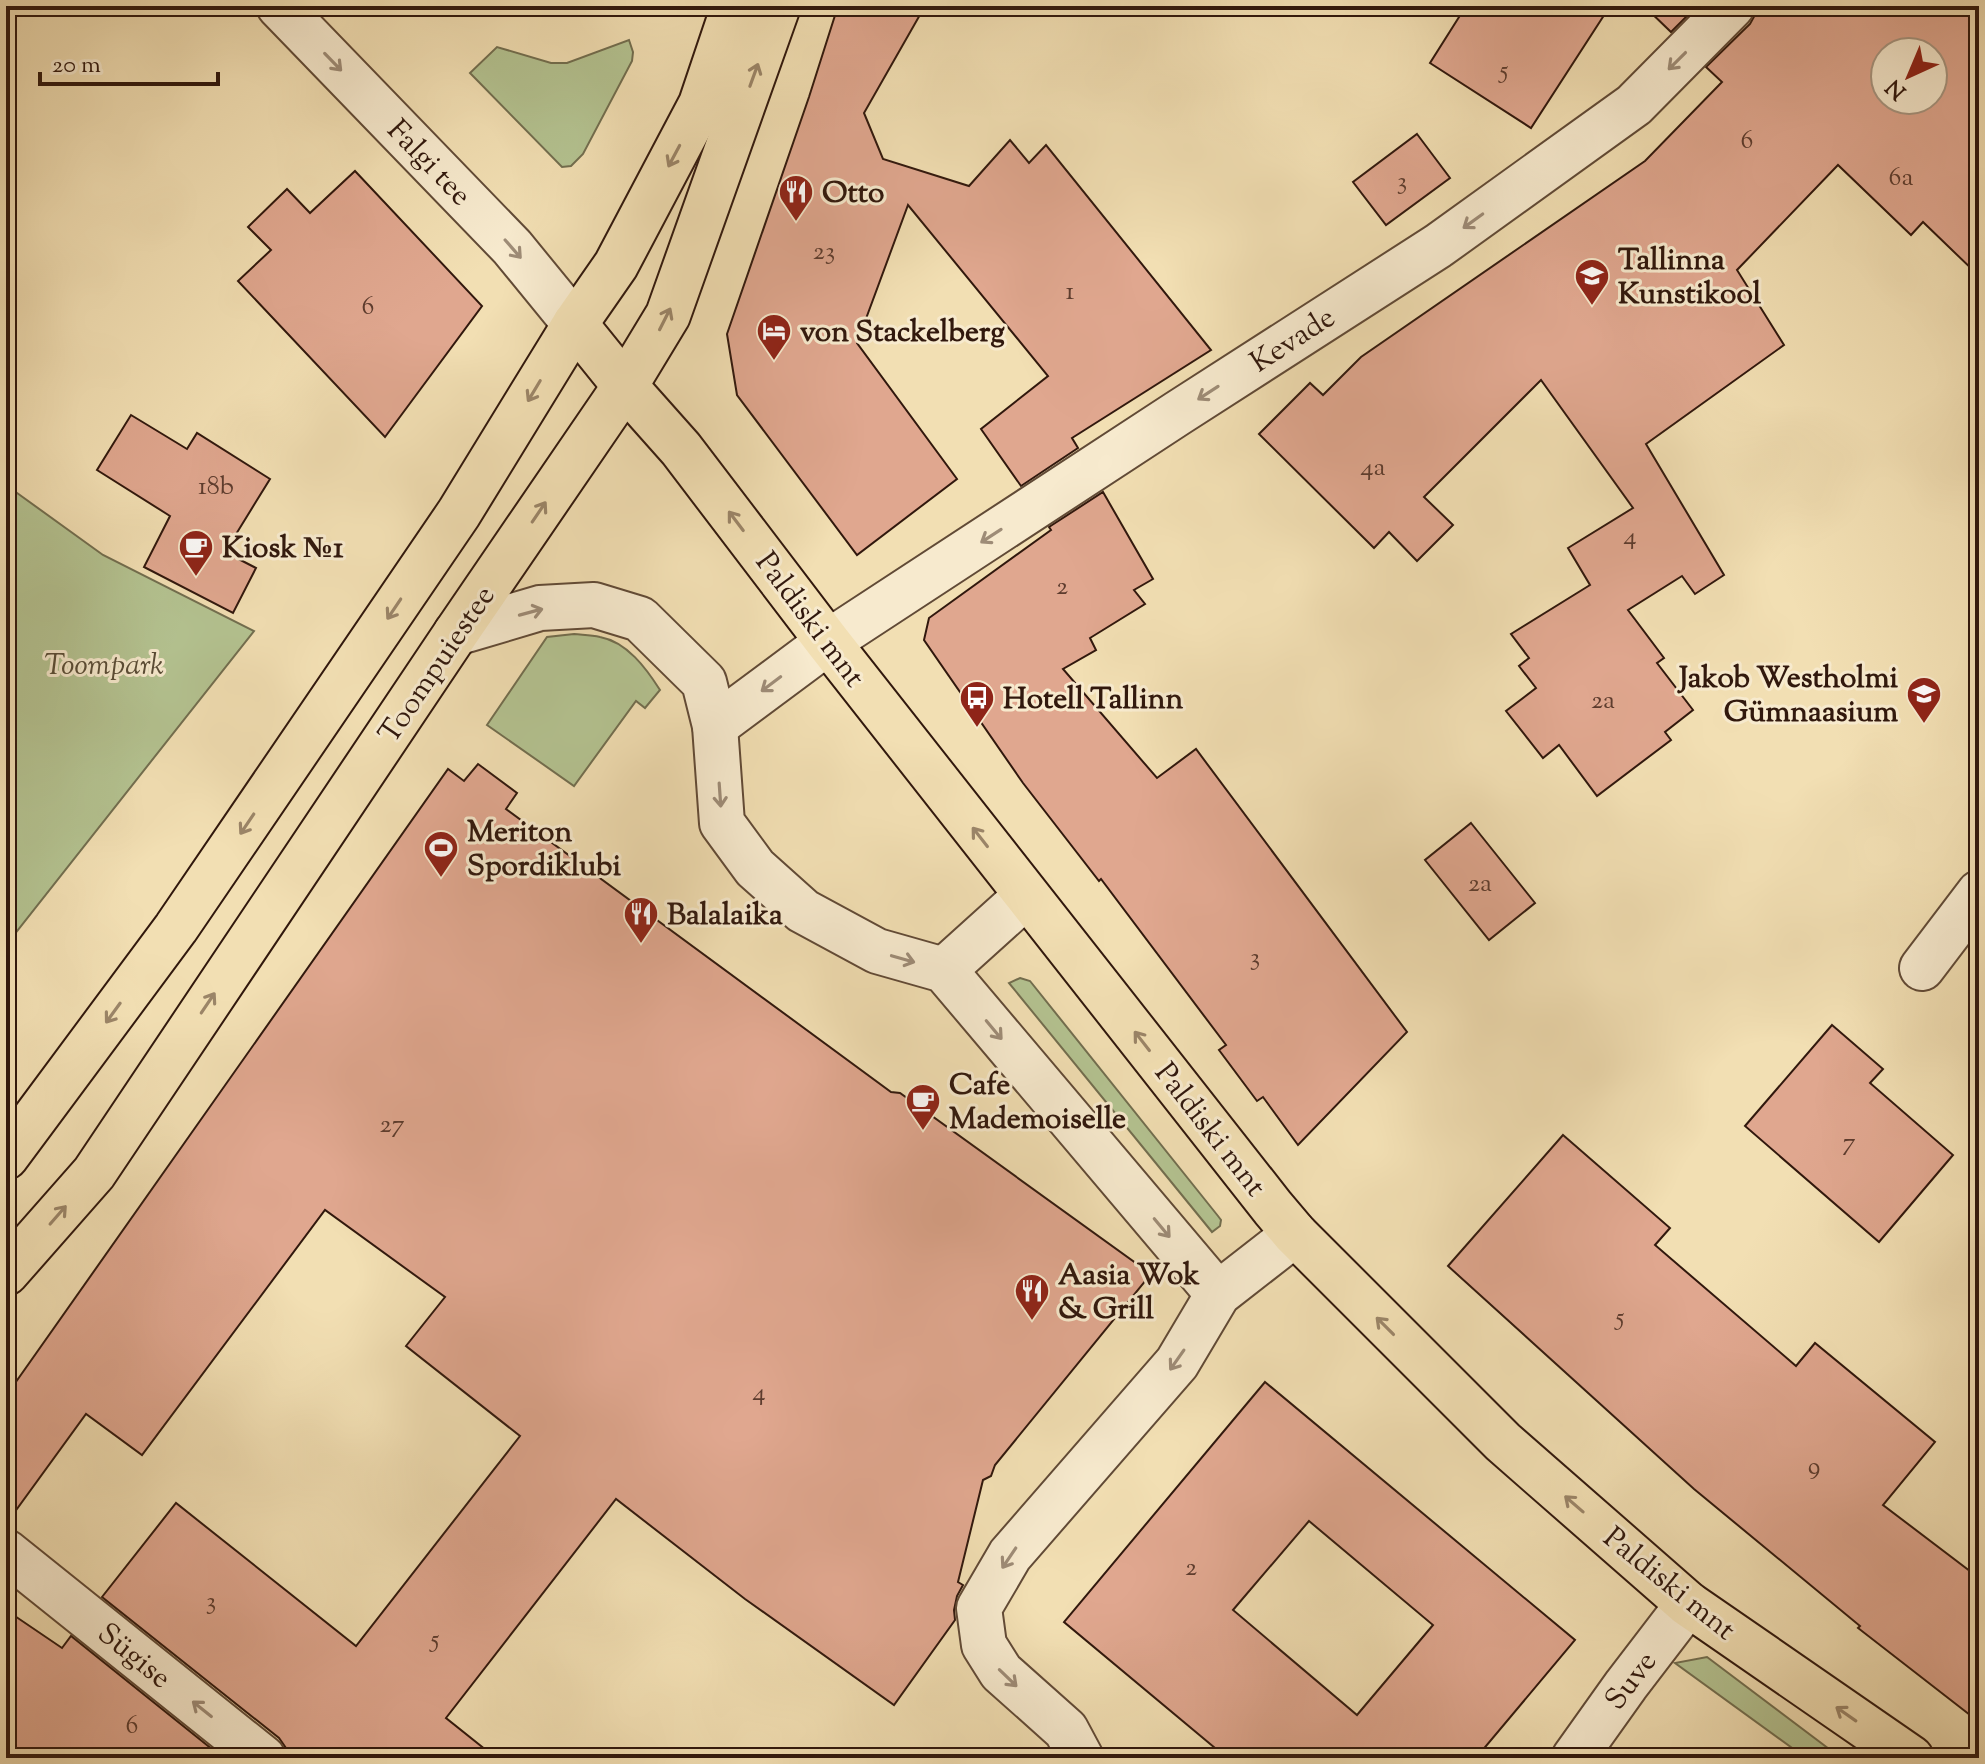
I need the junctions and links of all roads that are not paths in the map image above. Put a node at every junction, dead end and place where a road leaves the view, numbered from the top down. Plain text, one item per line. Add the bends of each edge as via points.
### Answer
1 (279, 6) edge
2 (734, 6) edge
3 (778, 6) edge
4 (1732, 6) edge
5 (575, 324) junction
6 (625, 386) junction
7 (456, 633) junction
8 (828, 642) junction
9 (715, 726) junction
10 (1979, 893) edge
11 (1026, 896) junction
12 (1922, 968) dead end
13 (944, 970) junction
14 (6, 1157) edge
15 (1295, 1234) junction
16 (6, 1273) edge
17 (1218, 1294) junction
18 (6, 1552) edge
19 (1688, 1604) junction
20 (263, 1758) edge
21 (1081, 1758) edge
22 (1574, 1758) edge
23 (1911, 1758) edge

1 -> 5 street, Falgi tee via 512,247
2 -> 5 main road via 701,104 616,265
6 -> 3 main road, Toompuiestee via 668,315
4 -> 8 street, Kevade via 1634,105 1438,246
5 - 6 main road, Paldiski mnt
5 -> 14 main road via 442,539 176,928
7 -> 6 main road, Toompuiestee
8 -> 6 main road, Paldiski mnt via 681,449
7 -> 9 street via 540,608 594,605 640,619 704,682
16 -> 7 main road, Toompuiestee via 94,1173
8 -> 9 street, Kevade
11 -> 8 main road, Paldiski mnt
9 -> 13 street via 722,823 755,868 803,911 877,951
10 - 12 street
11 - 13 street
15 -> 11 main road, Paldiski mnt
13 -> 17 street
15 - 17 street
19 -> 15 main road, Paldiski mnt via 1503,1442
17 -> 21 street via 1177,1363 1010,1555 979,1608 984,1645 1001,1672 1066,1730
20 -> 18 street, Sügise
19 - 22 street, Suve
23 -> 19 main road, Paldiski mnt

